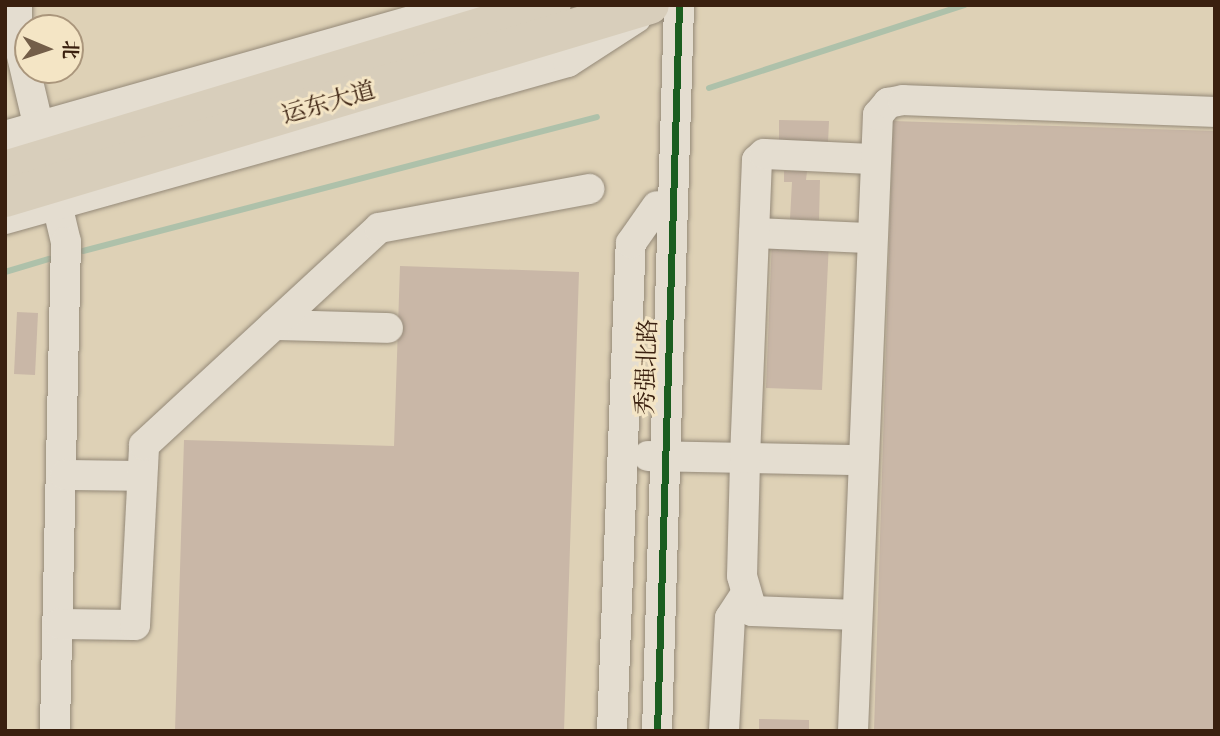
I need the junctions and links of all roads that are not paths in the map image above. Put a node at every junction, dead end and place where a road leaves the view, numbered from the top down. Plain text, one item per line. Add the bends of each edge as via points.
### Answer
1 (18, 5) edge
2 (468, 5) edge
3 (552, 5) edge
4 (650, 5) edge
5 (658, 5) edge
6 (679, 5) edge
7 (1215, 112) edge
8 (5, 136) edge
9 (872, 159) junction
10 (51, 168) junction
11 (5, 170) edge
12 (589, 189) dead end
13 (5, 198) edge
14 (657, 206) junction
15 (5, 219) edge
16 (754, 233) junction
17 (869, 238) junction
18 (274, 325) junction
19 (388, 328) dead end
20 (657, 456) junction
21 (745, 458) junction
22 (862, 460) junction
23 (65, 474) junction
24 (142, 476) junction
25 (745, 595) junction
26 (857, 615) junction
27 (59, 624) junction
28 (55, 731) edge
29 (612, 731) edge
30 (639, 731) edge
31 (657, 731) edge
32 (723, 731) edge
33 (853, 731) edge

1 - 10 street via 16,35
2 - 10 street
3 - 10 main road, 运东大道
4 - 10 main road, 运东大道
5 - 10 street via 568,62
5 - 14 street, 秀强北路
6 - 20 street, 秀强北路
7 - 9 street via 903,100 888,103 878,115
8 - 10 street
9 - 16 street via 764,153 757,160
9 - 17 street
10 - 11 main road, 运东大道
10 - 13 main road, 运东大道
10 - 15 street
10 - 23 street via 66,256
12 - 18 street via 379,228
14 - 20 street, 秀强北路
14 - 29 street via 631,243
16 - 17 street
16 - 21 street
17 - 22 street
18 - 19 street
18 - 24 street via 144,445
20 - 21 street
20 - 30 street, 秀强北路
20 - 31 street, 秀强北路
21 - 22 street
21 - 25 street
22 - 26 street
23 - 24 street
23 - 27 street
24 - 27 street via 135,625
25 - 26 street via 752,611 768,615
25 - 32 street via 730,618
26 - 33 street
27 - 28 street

